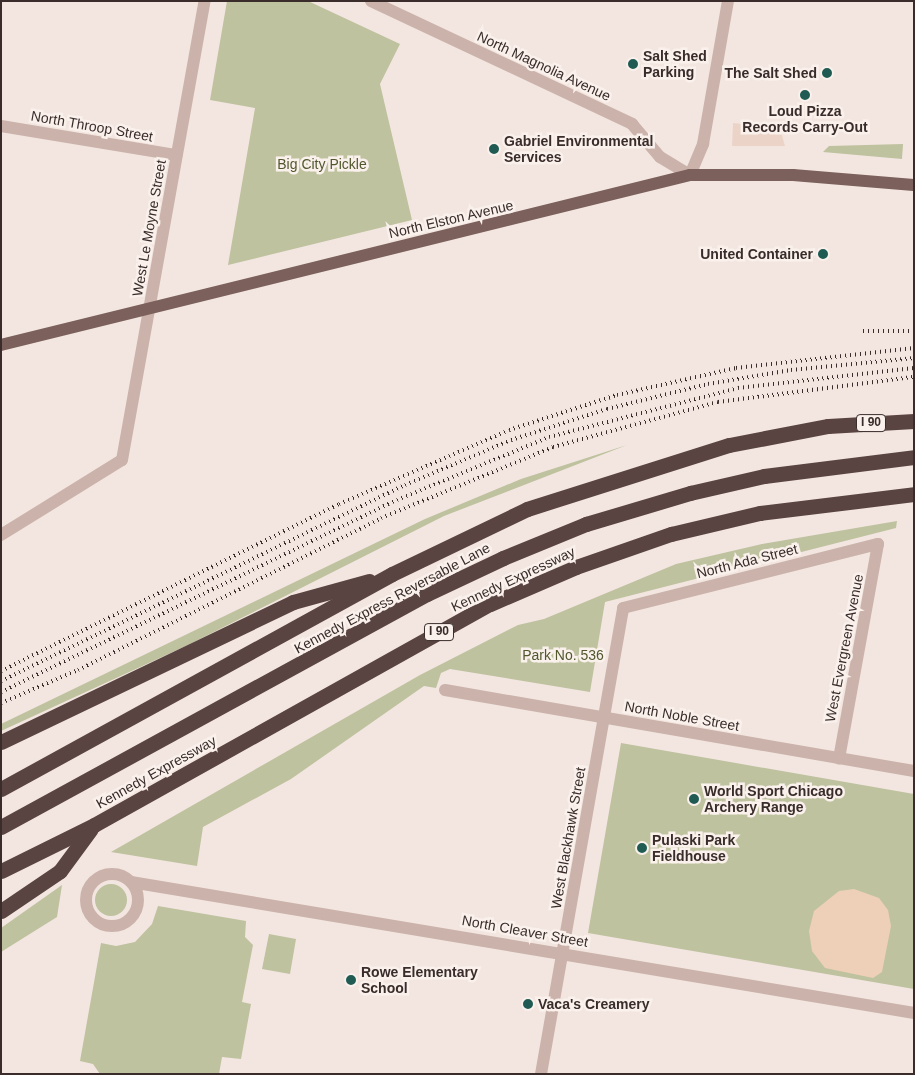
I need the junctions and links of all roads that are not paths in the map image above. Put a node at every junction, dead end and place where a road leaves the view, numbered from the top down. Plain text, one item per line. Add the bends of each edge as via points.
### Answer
1 (205, 1) edge
2 (371, 1) edge
3 (728, 1) edge
4 (1, 126) edge
5 (177, 155) junction
6 (690, 175) junction
7 (914, 185) edge
8 (149, 310) junction
9 (1, 345) edge
10 (914, 421) edge
11 (914, 456) edge
12 (914, 494) edge
13 (1, 535) edge
14 (878, 544) joint
15 (392, 574) junction
16 (623, 608) joint
17 (445, 690) dead end
18 (604, 718) junction
19 (1, 742) edge
20 (839, 758) junction
21 (914, 771) edge
22 (1, 789) edge
23 (94, 825) junction
24 (1, 827) edge
25 (1, 871) edge
26 (131, 882) junction
27 (1, 911) edge
28 (563, 952) junction
29 (914, 1012) edge
30 (542, 1074) edge

1 - 5 street, West Le Moyne Street
2 - 6 street, North Magnolia Avenue via 632,124 660,157
3 - 6 street via 703,144
4 - 5 street, North Throop Street
5 - 8 street, West Le Moyne Street
6 - 7 main road, North Elston Avenue via 793,175
6 - 8 main road, North Elston Avenue
8 - 9 main road, North Elston Avenue
8 - 13 street, West Le Moyne Street via 122,460
10 - 15 highway, I 90 via 819,428 729,445 610,479 527,509
11 - 24 highway, Kennedy Express Reversable Lane via 764,476 690,493 586,524 427,594
12 - 23 highway, Kennedy Expressway / I 90 via 760,513 671,534 576,567 490,604
14 - 16 street, North Ada Street
14 - 20 street, West Evergreen Avenue
15 - 19 highway via 293,602
15 - 22 highway, I 90
16 - 18 street, West Blackhawk Street
17 - 18 street, North Noble Street
18 - 20 street, North Noble Street
18 - 28 street, West Blackhawk Street
20 - 21 street, North Noble Street
23 - 25 highway, Kennedy Expressway / I 90
23 - 27 highway via 60,871
26 - 26 street, North Cleaver Street via 117,874 95,880 86,901 91,916 114,927 129,920 138,897
26 - 28 street, North Cleaver Street
28 - 29 street, North Cleaver Street
28 - 30 street, West Blackhawk Street

